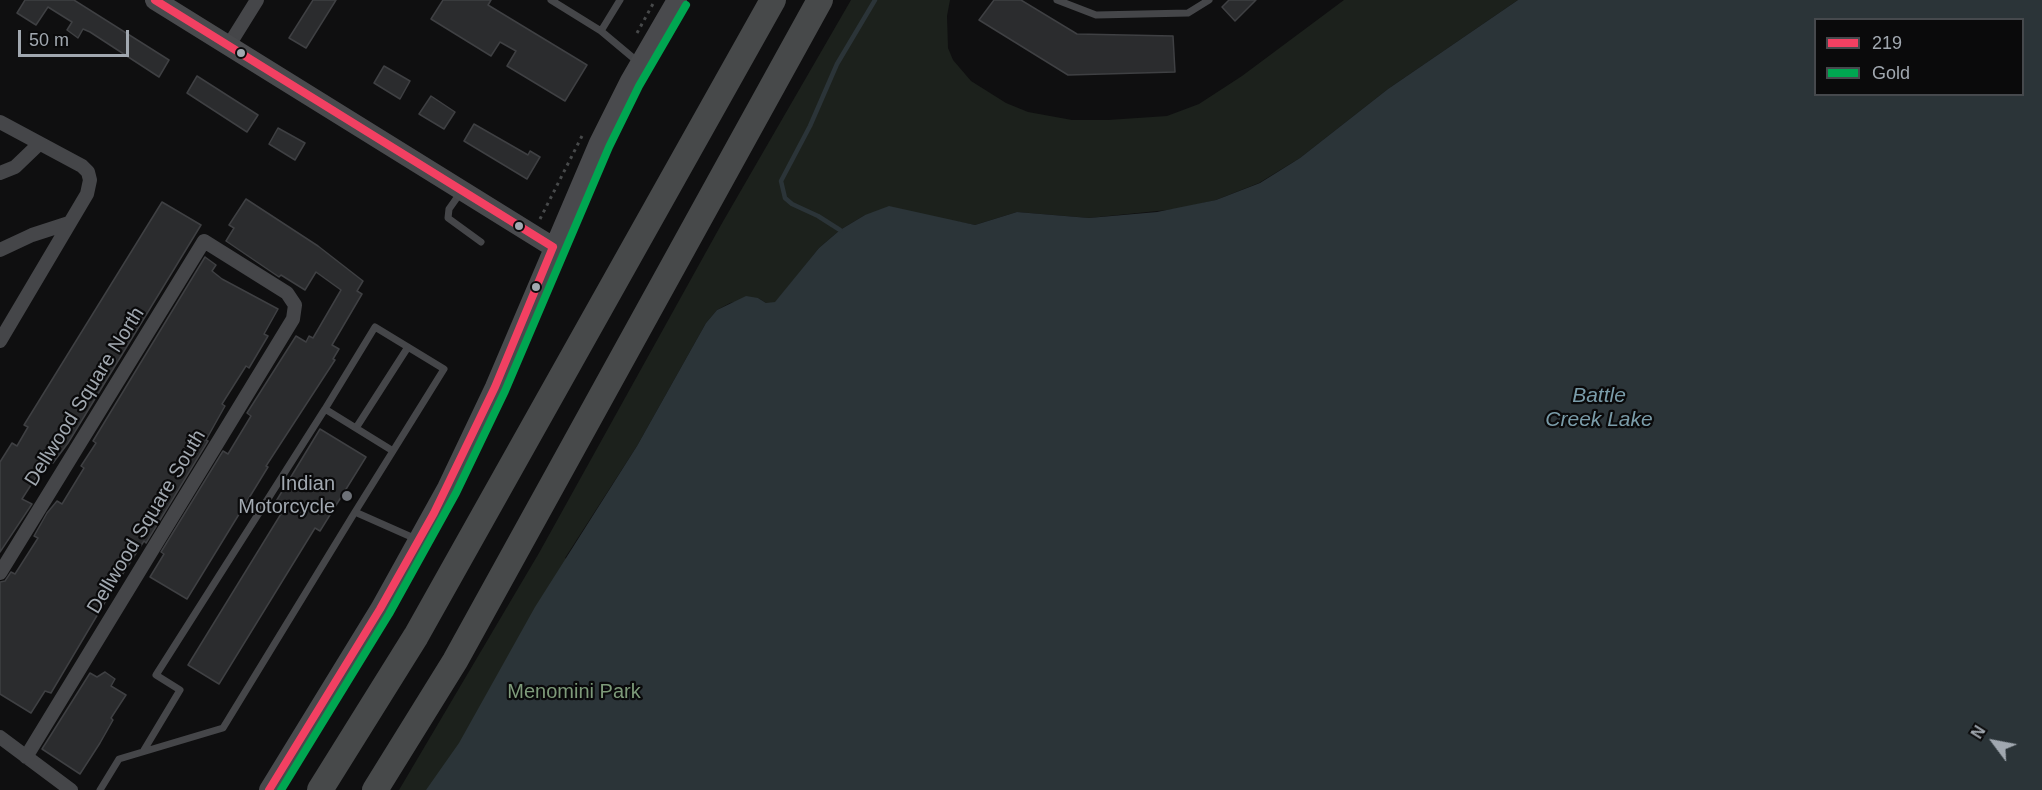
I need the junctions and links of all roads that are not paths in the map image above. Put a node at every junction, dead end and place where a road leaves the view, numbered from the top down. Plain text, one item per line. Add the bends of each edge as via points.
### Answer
1 (155, 0) edge
2 (257, 0) edge
3 (551, 0) edge
4 (620, 0) edge
5 (677, 0) edge
6 (773, 0) edge
7 (820, 0) edge
8 (826, 0) edge
9 (1057, 0) edge
10 (1209, 0) edge
11 (601, 31) junction
12 (230, 45) junction
13 (790, 55) junction
14 (640, 64) junction
15 (0, 122) edge
16 (39, 144) junction
17 (0, 173) edge
18 (463, 190) junction
19 (69, 224) junction
20 (481, 242) dead end
21 (553, 248) junction
22 (0, 250) edge
23 (295, 305) joint
24 (2, 335) edge
25 (408, 347) junction
26 (325, 409) junction
27 (356, 428) junction
28 (393, 451) junction
29 (355, 512) junction
30 (419, 540) junction
31 (0, 573) edge
32 (0, 737) edge
33 (144, 750) junction
34 (26, 757) junction
35 (71, 790) edge
36 (99, 790) edge
37 (268, 790) edge
38 (320, 790) edge
39 (375, 790) edge

1 - 12 street
2 - 12 street
3 - 11 lane
4 - 11 lane
5 - 14 street
6 - 38 highway via 416,636
7 - 13 highway
8 - 13 highway
9 - 10 lane via 1096,15 1188,13
11 - 14 lane
12 - 18 street
13 - 39 highway via 455,662
14 - 21 street via 599,143
15 - 16 street
16 - 17 street via 15,167
16 - 19 street via 88,172 87,194
18 - 20 lane via 449,209 448,218
18 - 21 street
19 - 22 street
19 - 24 street
21 - 30 street via 485,408
23 - 31 street, Dellwood Square North via 287,293 204,241
23 - 34 street, Dellwood Square South via 293,319
25 - 26 lane via 375,327
25 - 27 lane
25 - 28 lane via 444,369
26 - 27 lane
26 - 33 lane via 156,675 180,690
27 - 28 lane
28 - 29 lane
29 - 30 lane
29 - 33 lane via 223,728
30 - 37 street
32 - 34 street
33 - 36 lane via 119,759
34 - 35 street

